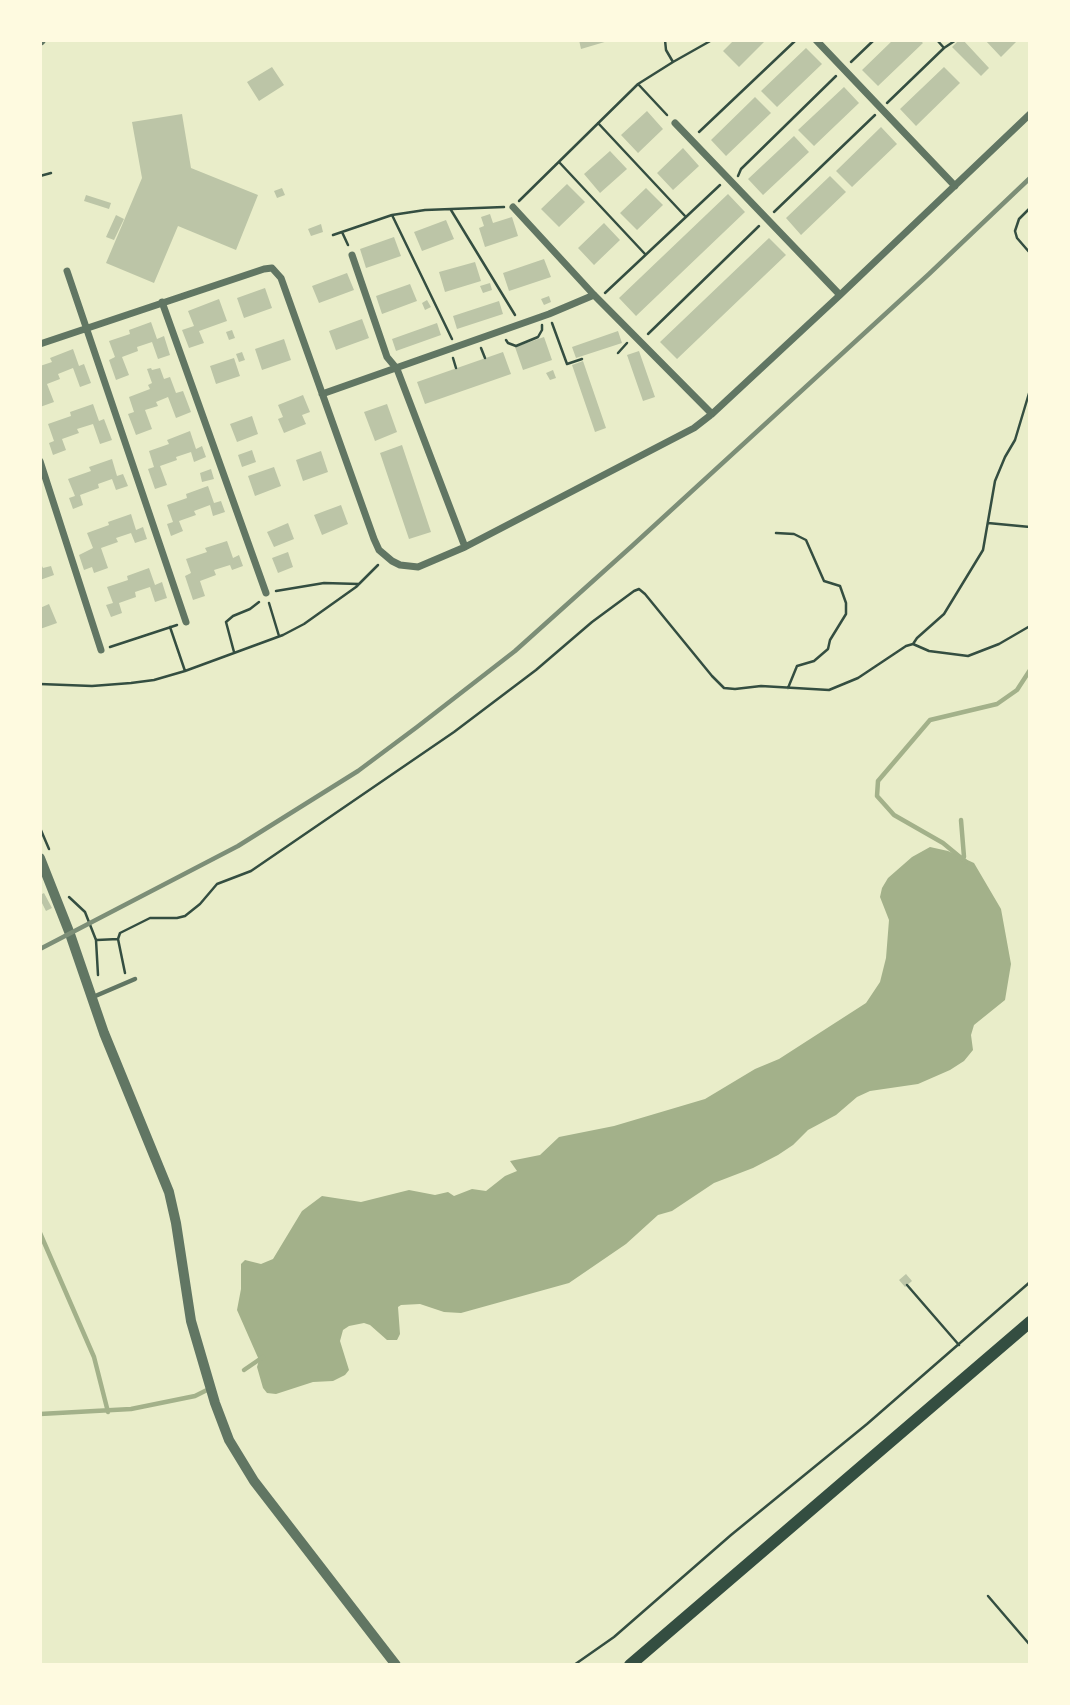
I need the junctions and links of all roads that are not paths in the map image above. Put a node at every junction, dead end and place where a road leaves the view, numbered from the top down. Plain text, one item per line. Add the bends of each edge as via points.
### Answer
1 (816, 40) edge
2 (1030, 114) edge
3 (675, 123) road end
4 (955, 186) junction
5 (513, 206) road end
6 (352, 255) road end
7 (67, 271) dead end
8 (840, 295) junction
9 (596, 297) junction
10 (162, 302) junction
11 (85, 329) junction
12 (40, 344) edge
13 (397, 369) junction
14 (322, 394) junction
15 (712, 414) junction
16 (40, 461) edge
17 (465, 547) junction
18 (266, 593) road end
19 (186, 622) dead end
20 (101, 650) road end
21 (46, 856) edge
22 (135, 979) dead end
23 (97, 996) junction
24 (1030, 1322) edge
25 (396, 1665) edge
26 (630, 1665) edge

1 - 4 street
2 - 4 street
3 - 8 street
4 - 8 street
5 - 9 street
6 - 13 street via 387,357
7 - 11 street
8 - 15 street
9 - 13 street
9 - 15 street
10 - 11 street
10 - 14 street via 272,268 281,278
10 - 18 street
11 - 12 street
11 - 19 street
13 - 14 street
13 - 17 street
14 - 17 street via 374,540 386,558 418,567
15 - 17 street via 694,428
16 - 20 street
21 - 23 street
22 - 23 lane
23 - 25 street via 108,1043 169,1192 191,1321 229,1440 254,1482
24 - 26 main road

